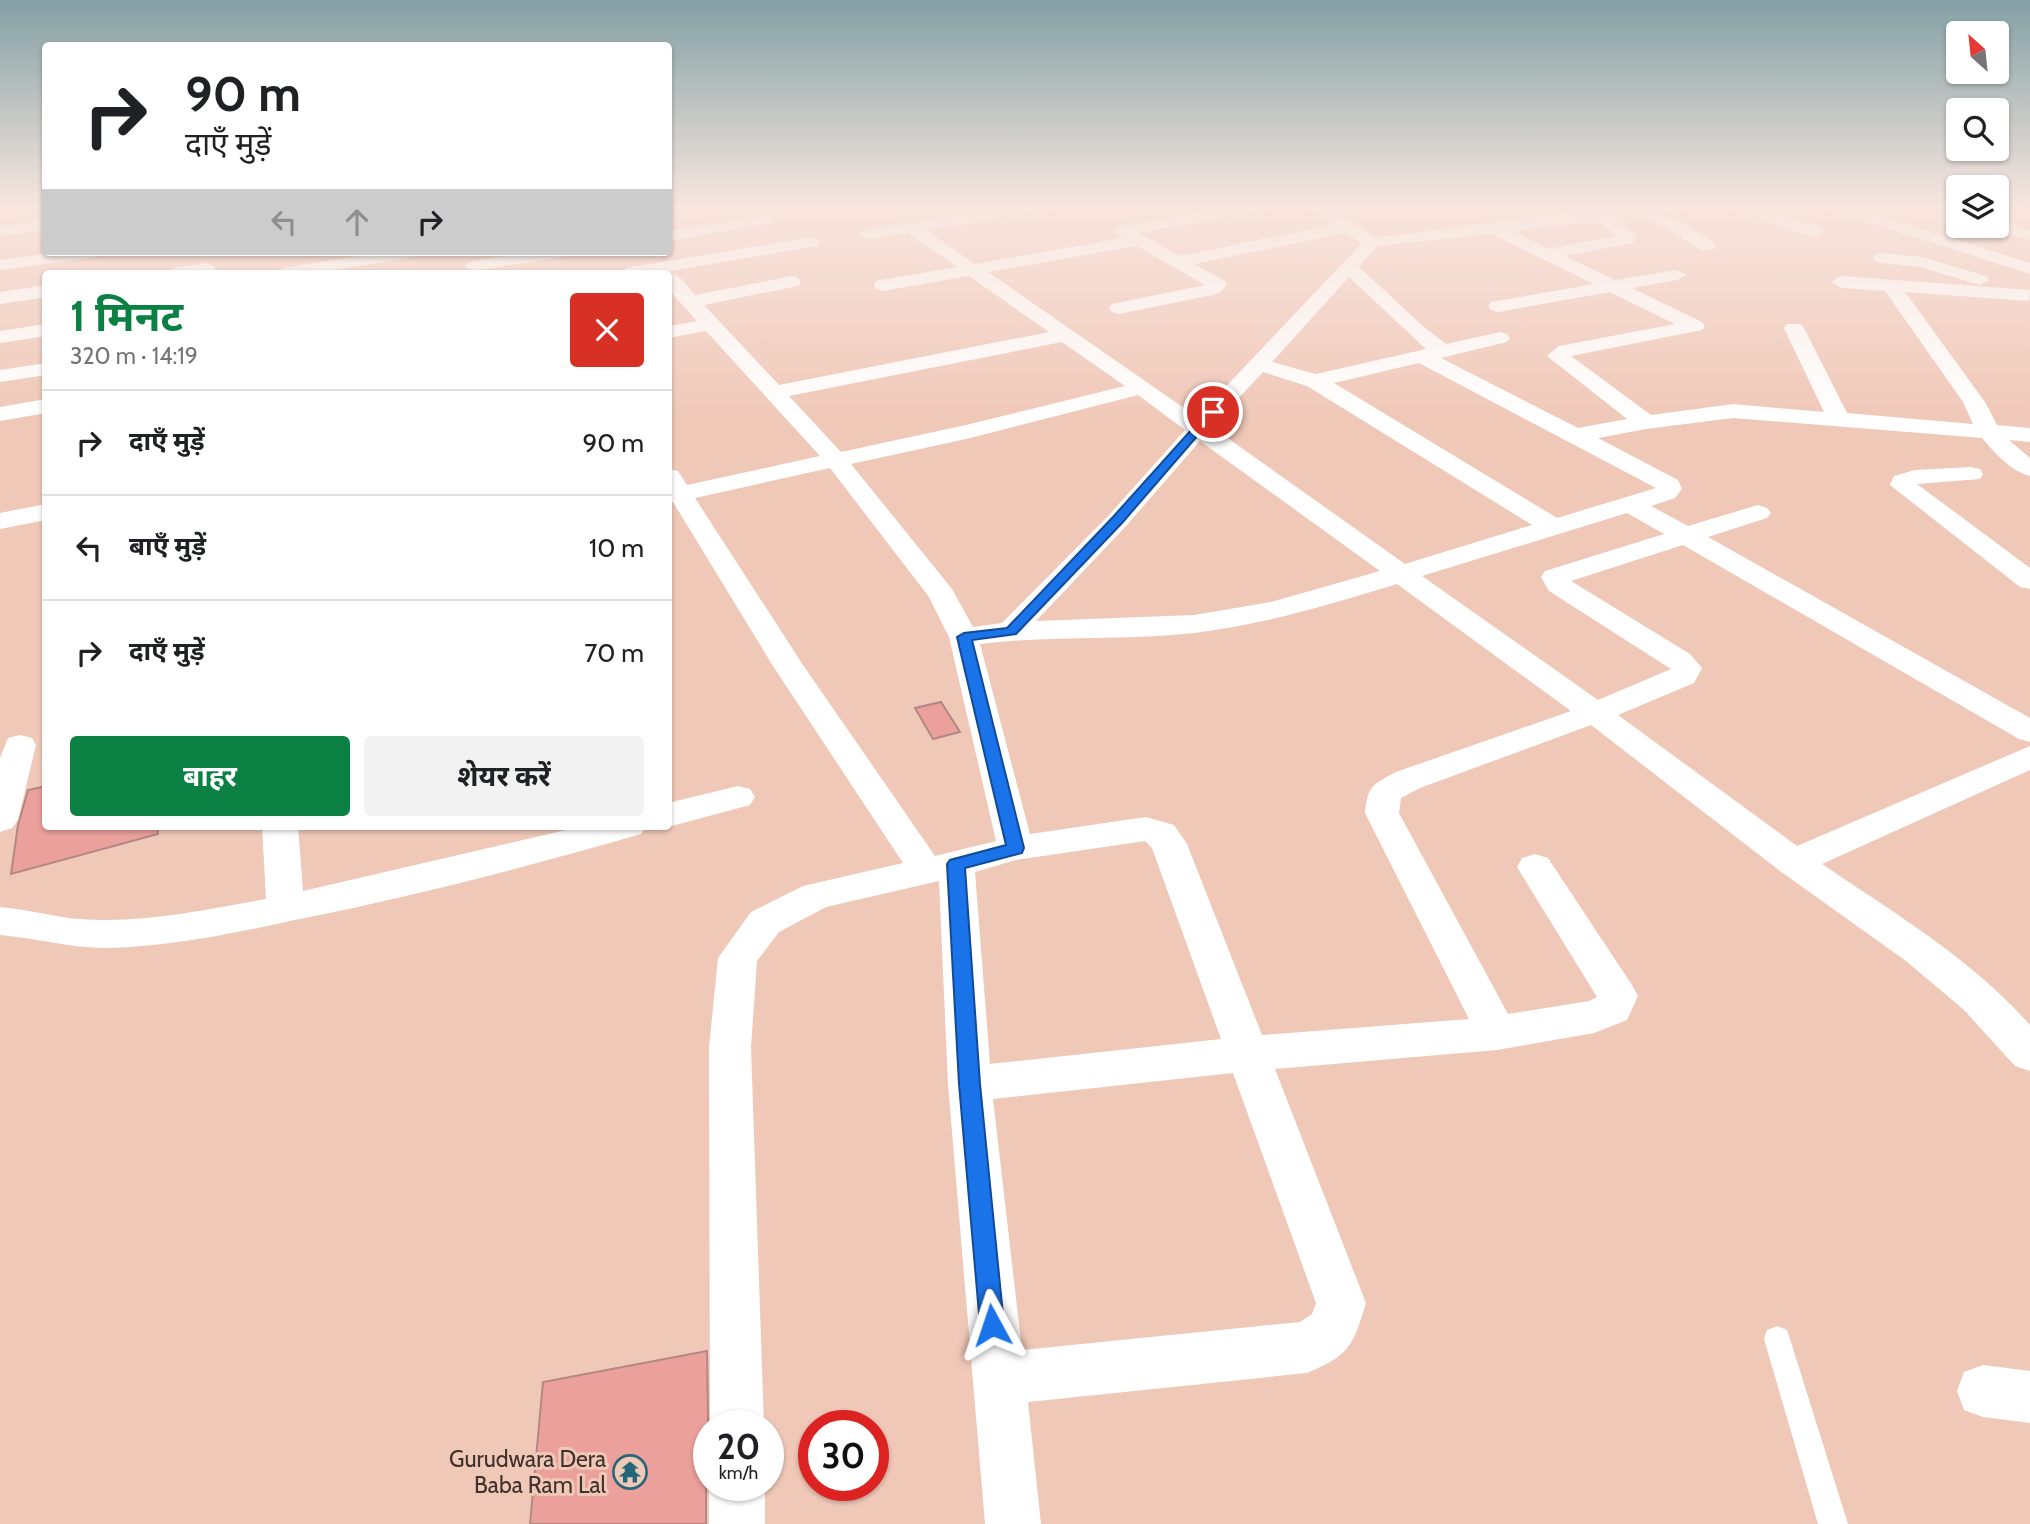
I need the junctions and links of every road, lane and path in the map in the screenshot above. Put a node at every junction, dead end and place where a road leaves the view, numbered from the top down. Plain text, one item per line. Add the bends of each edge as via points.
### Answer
1 (930, 277) edge
2 (982, 277) edge
3 (1206, 277) edge
4 (1338, 277) edge
5 (1359, 277) edge
6 (1598, 277) edge
7 (1665, 277) edge
8 (1976, 277) edge
9 (792, 282) dead end
10 (1841, 282) dead end
11 (672, 284) edge
12 (883, 285) dead end
13 (1617, 286) junction
14 (1891, 286) junction
15 (2025, 291) edge
16 (42, 292) edge
17 (0, 298) edge
18 (682, 301) edge
19 (1498, 306) dead end
20 (1119, 308) dead end
21 (711, 324) junction
22 (1794, 328) dead end
23 (42, 331) edge
24 (672, 331) edge
25 (1066, 335) junction
26 (0, 337) edge
27 (1500, 338) dead end
28 (1432, 353) junction
29 (1258, 364) junction
30 (42, 370) edge
31 (0, 376) edge
32 (1315, 381) junction
33 (1142, 388) junction
34 (774, 392) junction
35 (42, 407) edge
36 (0, 414) edge
37 (1838, 418) junction
38 (1646, 422) junction
39 (1198, 429) junction
40 (1988, 431) junction
41 (2030, 435) edge
42 (1576, 436) junction
43 (835, 459) junction
44 (2030, 469) edge
45 (1971, 474) dead end
46 (673, 488) edge
47 (1630, 504) junction
48 (42, 513) edge
49 (1758, 513) dead end
50 (0, 521) edge
51 (1553, 527) junction
52 (1686, 534) junction
53 (1402, 573) junction
54 (2030, 581) edge
55 (1011, 631) junction
56 (964, 637) junction
57 (1595, 713) junction
58 (2030, 732) edge
59 (20, 745) dead end
60 (2030, 757) edge
61 (738, 797) dead end
62 (672, 814) edge
63 (0, 820) edge
64 (280, 830) edge
65 (614, 830) edge
66 (1016, 848) junction
67 (1793, 862) junction
68 (941, 867) junction
69 (1535, 867) dead end
70 (285, 909) junction
71 (0, 921) edge
72 (1497, 1033) junction
73 (1247, 1054) junction
74 (2030, 1054) edge
75 (970, 1084) junction
76 (1777, 1339) dead end
77 (997, 1379) junction
78 (737, 1410) edge
79 (737, 1501) edge
80 (737, 1524) edge
81 (1013, 1524) edge
82 (1833, 1524) edge

1 - 12 street
2 - 25 street
3 - 20 street via 1217,287
4 - 29 street
5 - 28 street via 1391,305
6 - 13 street
7 - 13 street
8 - 15 street
9 - 18 street
10 - 14 street
11 - 18 street
13 - 19 street
13 - 38 street via 1695,327 1566,350 1557,356
14 - 15 street
14 - 40 street via 1974,402
16 - 17 street
18 - 21 street
21 - 24 street
21 - 34 street
22 - 37 street
23 - 26 street
25 - 33 street
25 - 34 street
27 - 28 street
28 - 32 street
28 - 42 street
29 - 32 street
29 - 39 street
30 - 31 street
32 - 51 street
33 - 39 street
33 - 43 street
34 - 43 street
35 - 36 street
37 - 38 street via 1733,411
37 - 40 street
38 - 42 street
39 - 53 street
39 - 55 street
40 - 41 street
40 - 44 street
42 - 47 street via 1669,485 1665,493
43 - 46 street
43 - 56 street via 942,595
45 - 54 street via 1915,477 1902,485
46 - 68 street via 789,666
47 - 51 street
47 - 52 street
48 - 50 street
49 - 52 street
51 - 53 street
52 - 57 street via 1555,577 1687,668 1683,677
52 - 58 street
53 - 55 street via 1272,610 1194,624
53 - 57 street
55 - 56 street
56 - 66 street
57 - 67 street
57 - 72 street via 1408,780 1384,793 1382,813
59 - 63 street
60 - 67 street
61 - 62 street
64 - 70 street
65 - 70 street
66 - 68 street
66 - 73 street via 1146,829 1161,834
67 - 74 street via 1969,990
68 - 75 street
68 - 78 street via 816,896 765,922 738,958 730,1047
69 - 72 street via 1618,996 1613,1009 1594,1017
70 - 71 street via 130,933 86,934
72 - 73 street
73 - 75 street
73 - 77 street via 1341,1303 1332,1331 1307,1347
75 - 77 street
76 - 82 lane
77 - 81 street
79 - 80 street

